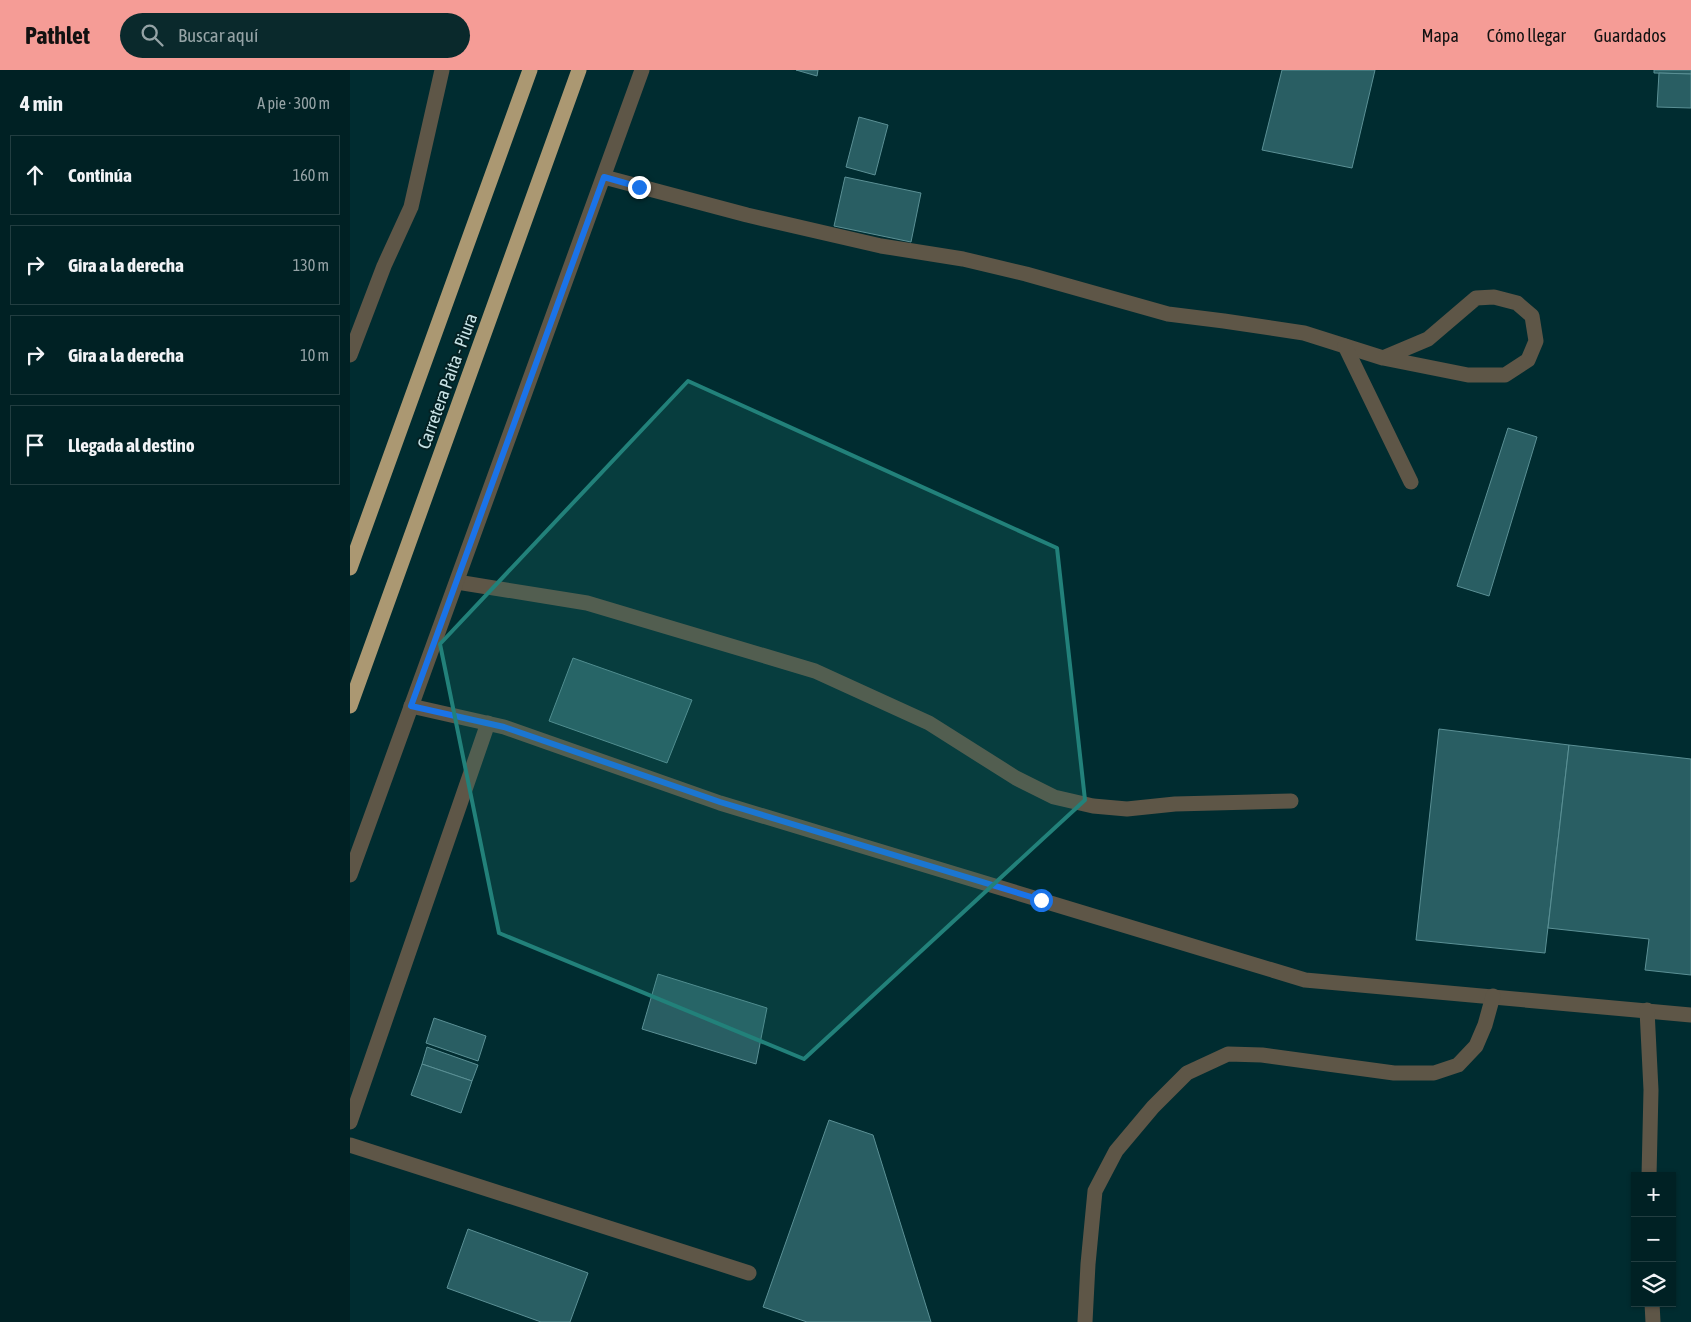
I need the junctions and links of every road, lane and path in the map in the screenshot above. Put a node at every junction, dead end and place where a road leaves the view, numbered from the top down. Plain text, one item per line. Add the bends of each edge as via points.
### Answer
1 (442, 70) edge
2 (530, 70) edge
3 (579, 70) edge
4 (642, 70) edge
5 (604, 177) junction
6 (1345, 346) junction
7 (350, 355) edge
8 (1383, 358) junction
9 (1411, 482) dead end
10 (350, 568) edge
11 (457, 582) junction
12 (350, 706) edge
13 (411, 706) junction
14 (488, 723) junction
15 (1291, 801) dead end
16 (350, 875) edge
17 (1493, 996) junction
18 (1647, 1010) junction
19 (1691, 1015) edge
20 (350, 1122) edge
21 (350, 1145) edge
22 (1649, 1172) edge
23 (749, 1273) dead end
24 (1652, 1307) edge
25 (1086, 1322) edge
26 (1653, 1322) edge

1 - 7 lane via 410,207
2 - 10 highway, Carretera Paita - Piura
3 - 12 highway, Carretera Paita - Piura
4 - 5 lane
5 - 6 lane via 881,246 963,259 1026,274 1168,314 1304,333
5 - 11 lane
6 - 8 lane
6 - 9 lane
8 - 8 lane via 1468,375 1505,375 1528,360 1536,341 1532,316 1517,303 1494,297 1476,298 1428,339
11 - 13 lane
11 - 15 lane via 587,603 815,671 929,723 1016,778 1054,797 1093,806 1127,809 1175,804
13 - 14 lane
13 - 16 lane
14 - 17 lane via 720,802 1305,980
14 - 20 lane
17 - 18 lane
17 - 25 lane via 1476,1046 1458,1065 1434,1073 1394,1073 1262,1055 1228,1054 1187,1073 1116,1151 1095,1191
18 - 19 lane
18 - 22 lane
21 - 23 lane
24 - 26 lane

